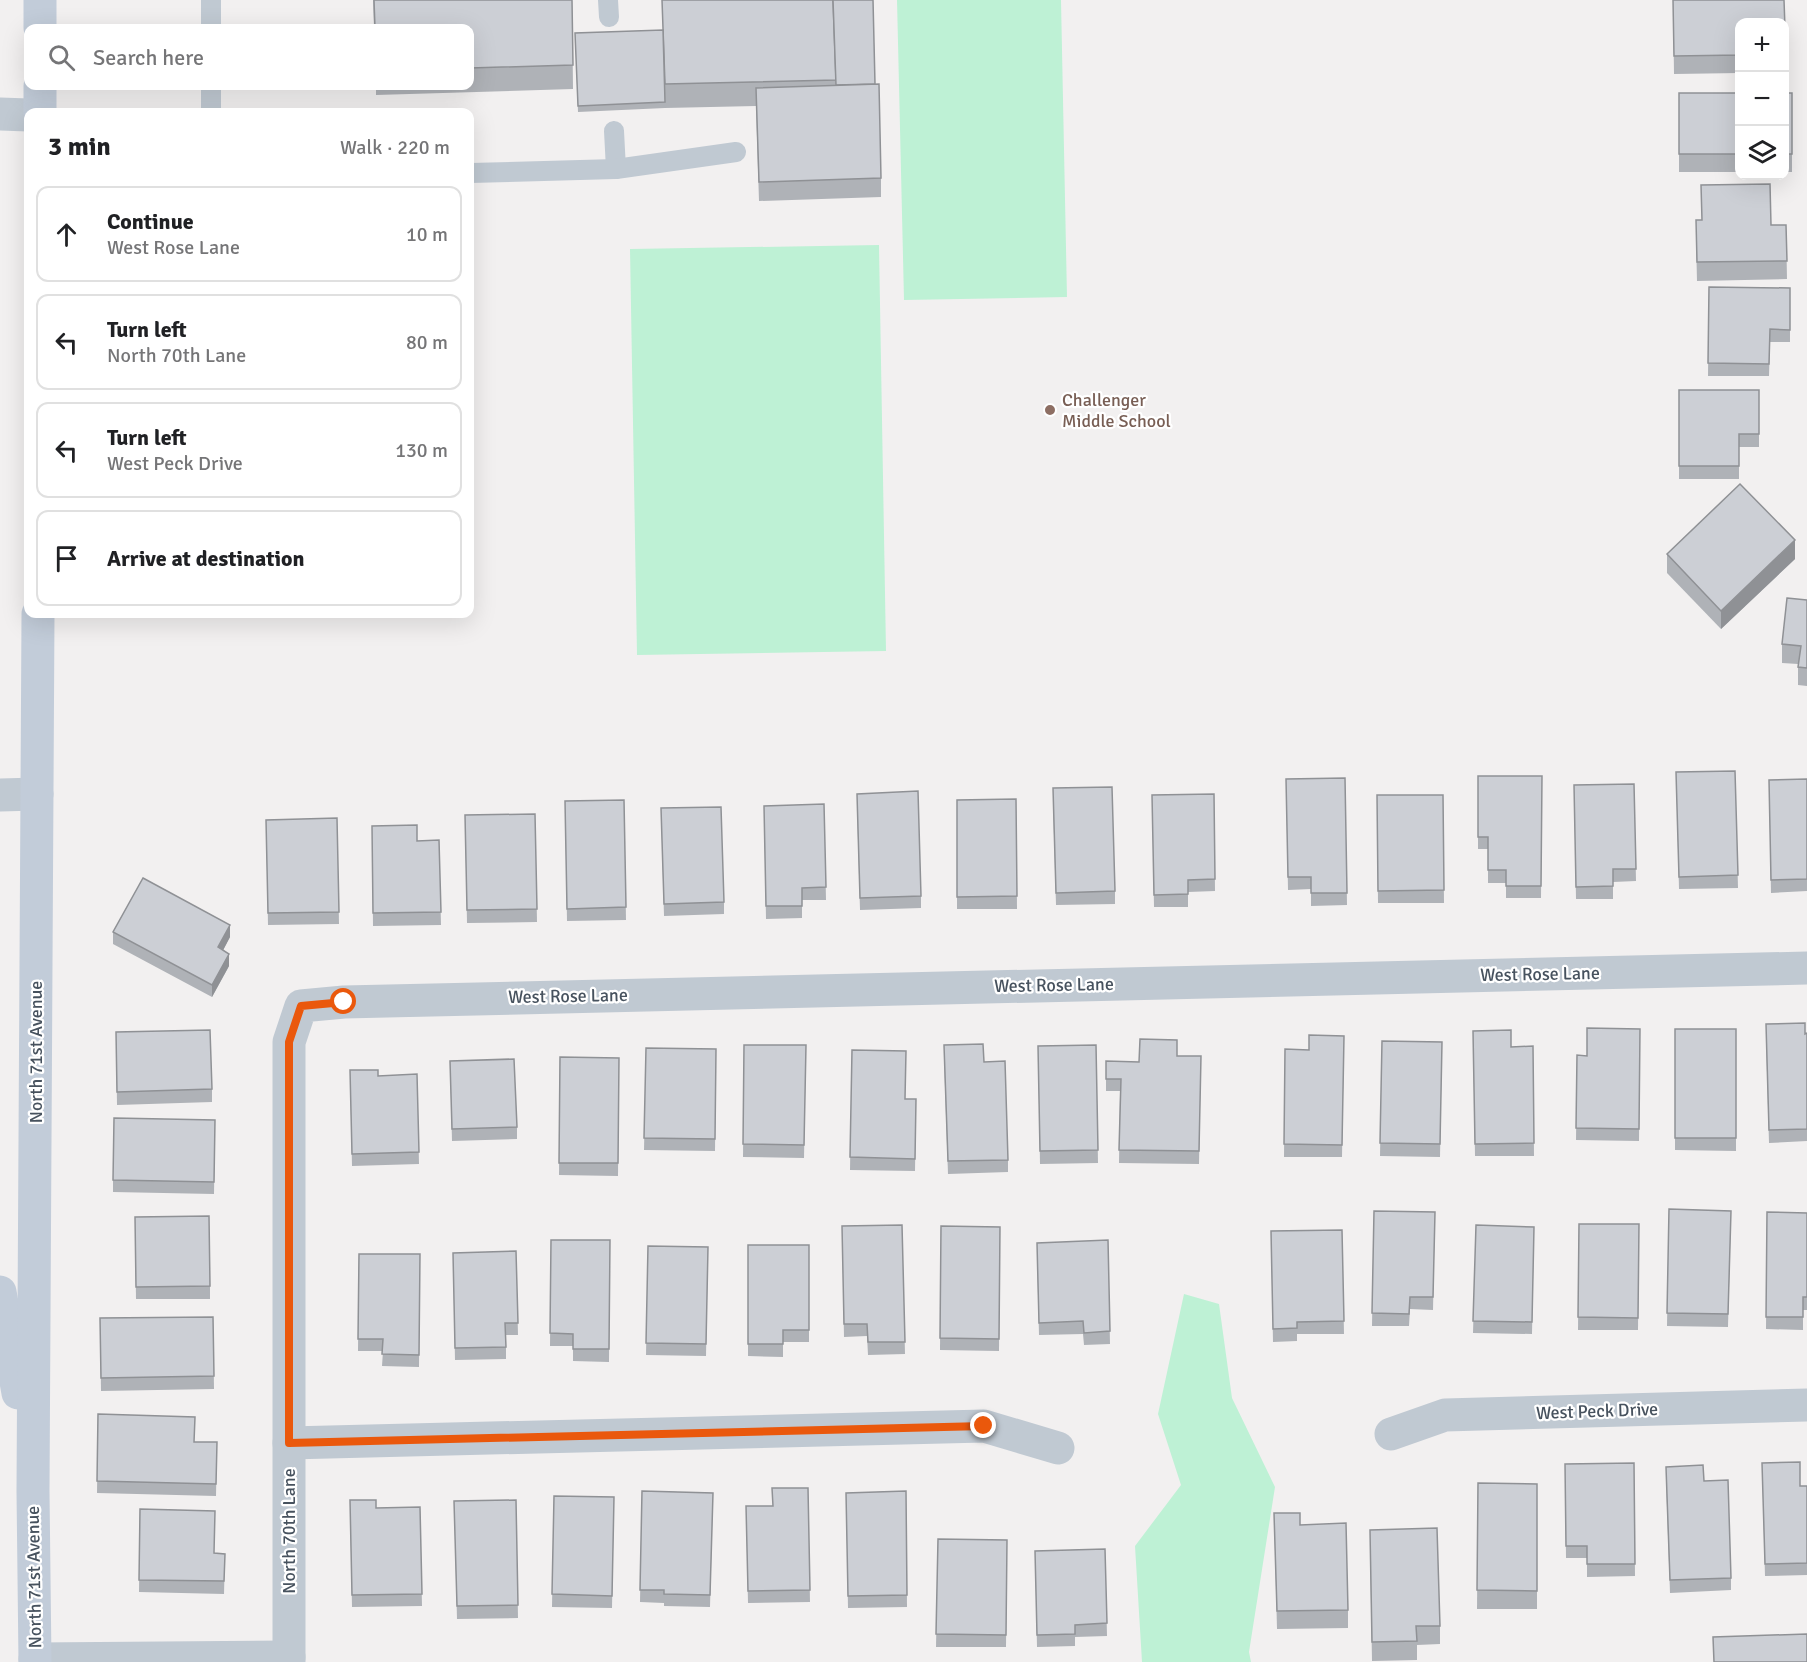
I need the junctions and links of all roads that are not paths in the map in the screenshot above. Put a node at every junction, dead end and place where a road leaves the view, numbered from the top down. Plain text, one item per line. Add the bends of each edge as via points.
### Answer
1 (40, 0) edge
2 (211, 0) edge
3 (40, 24) edge
4 (211, 24) edge
5 (40, 90) edge
6 (211, 90) edge
7 (40, 108) edge
8 (211, 108) edge
9 (0, 114) edge
10 (24, 115) edge
11 (614, 131) dead end
12 (736, 152) dead end
13 (616, 169) junction
14 (474, 173) edge
15 (38, 618) edge
16 (37, 794) junction
17 (0, 795) edge
18 (1807, 968) edge
19 (301, 1006) joint
20 (0, 1292) edge
21 (1807, 1404) edge
22 (1391, 1434) dead end
23 (289, 1443) junction
24 (1058, 1448) dead end
25 (33, 1491) junction
26 (289, 1659) edge
27 (35, 1660) edge

1 - 3 street
2 - 4 lane
5 - 7 street
6 - 8 lane
9 - 10 street
11 - 13 lane
12 - 13 lane
13 - 14 lane
15 - 16 street, North 71st Avenue
16 - 17 street
16 - 25 street, North 71st Avenue
18 - 19 street, West Rose Lane
19 - 23 street, North 70th Lane via 289,1042
20 - 25 street, North 71st Avenue
21 - 22 street, West Peck Drive via 1445,1415
23 - 24 street via 984,1426
23 - 26 street, North 70th Lane
25 - 27 street, North 71st Avenue
26 - 27 street

